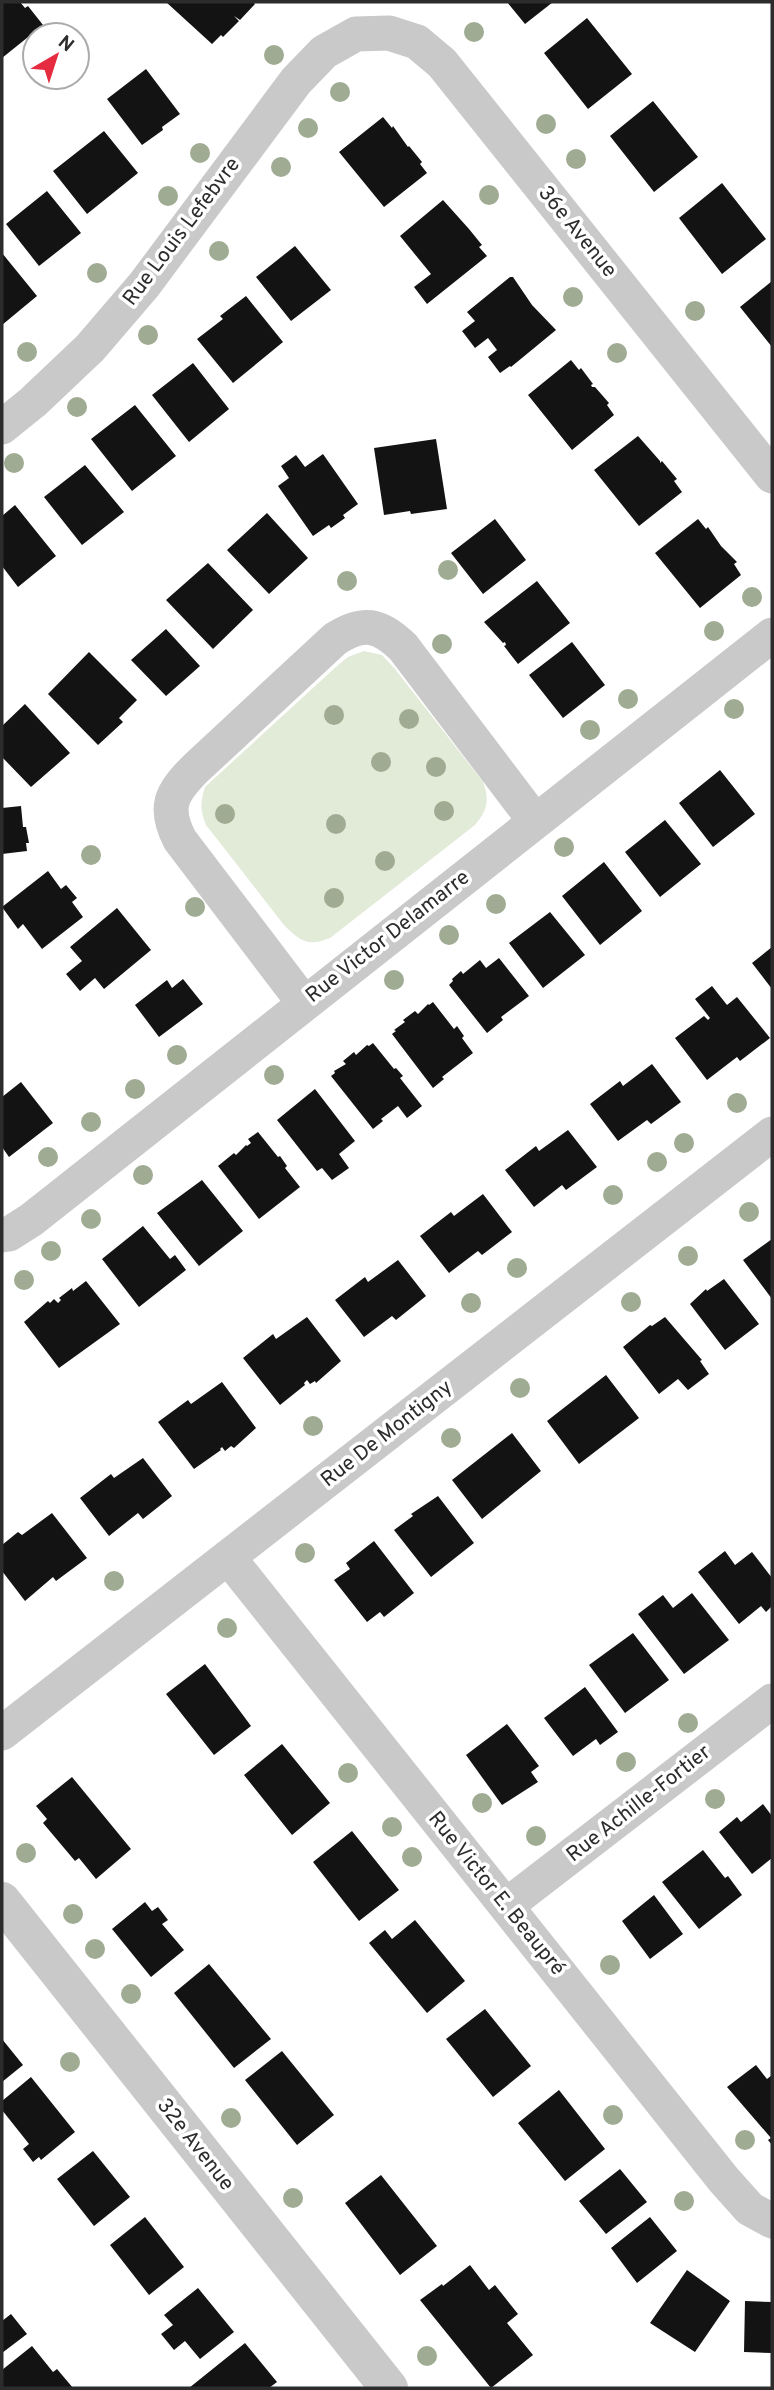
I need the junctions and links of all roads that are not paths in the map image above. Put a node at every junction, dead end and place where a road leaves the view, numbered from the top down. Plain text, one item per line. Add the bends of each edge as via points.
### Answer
1 (356, 34) joint
2 (2, 427) edge
3 (772, 476) edge
4 (772, 635) edge
5 (534, 821) junction
6 (304, 1003) junction
7 (772, 1134) edge
8 (2, 1236) edge
9 (228, 1558) junction
10 (772, 1701) edge
11 (2, 1733) edge
12 (2, 1901) edge
13 (506, 1906) junction
14 (772, 2221) edge
15 (389, 2388) edge

1 - 2 street, Rue Louis Lefebvre via 324,52 296,81 144,285 90,348
1 - 3 street, 36e Avenue via 389,33 417,41 442,63
4 - 5 street, Rue Victor Delamarre
5 - 6 street, Rue Victor Delamarre
5 - 6 street via 396,640 372,627 350,629 335,639 196,768 170,802 171,821 180,841
6 - 8 street, Rue Victor Delamarre via 31,1220
7 - 9 street, Rue De Montigny
9 - 11 street, Rue De Montigny
9 - 13 street, Rue Victor E. Beaupré
10 - 13 street, Rue Achille-Fortier
12 - 15 street, 32e Avenue
13 - 14 street, Rue Victor E. Beaupré via 724,2180 750,2209

